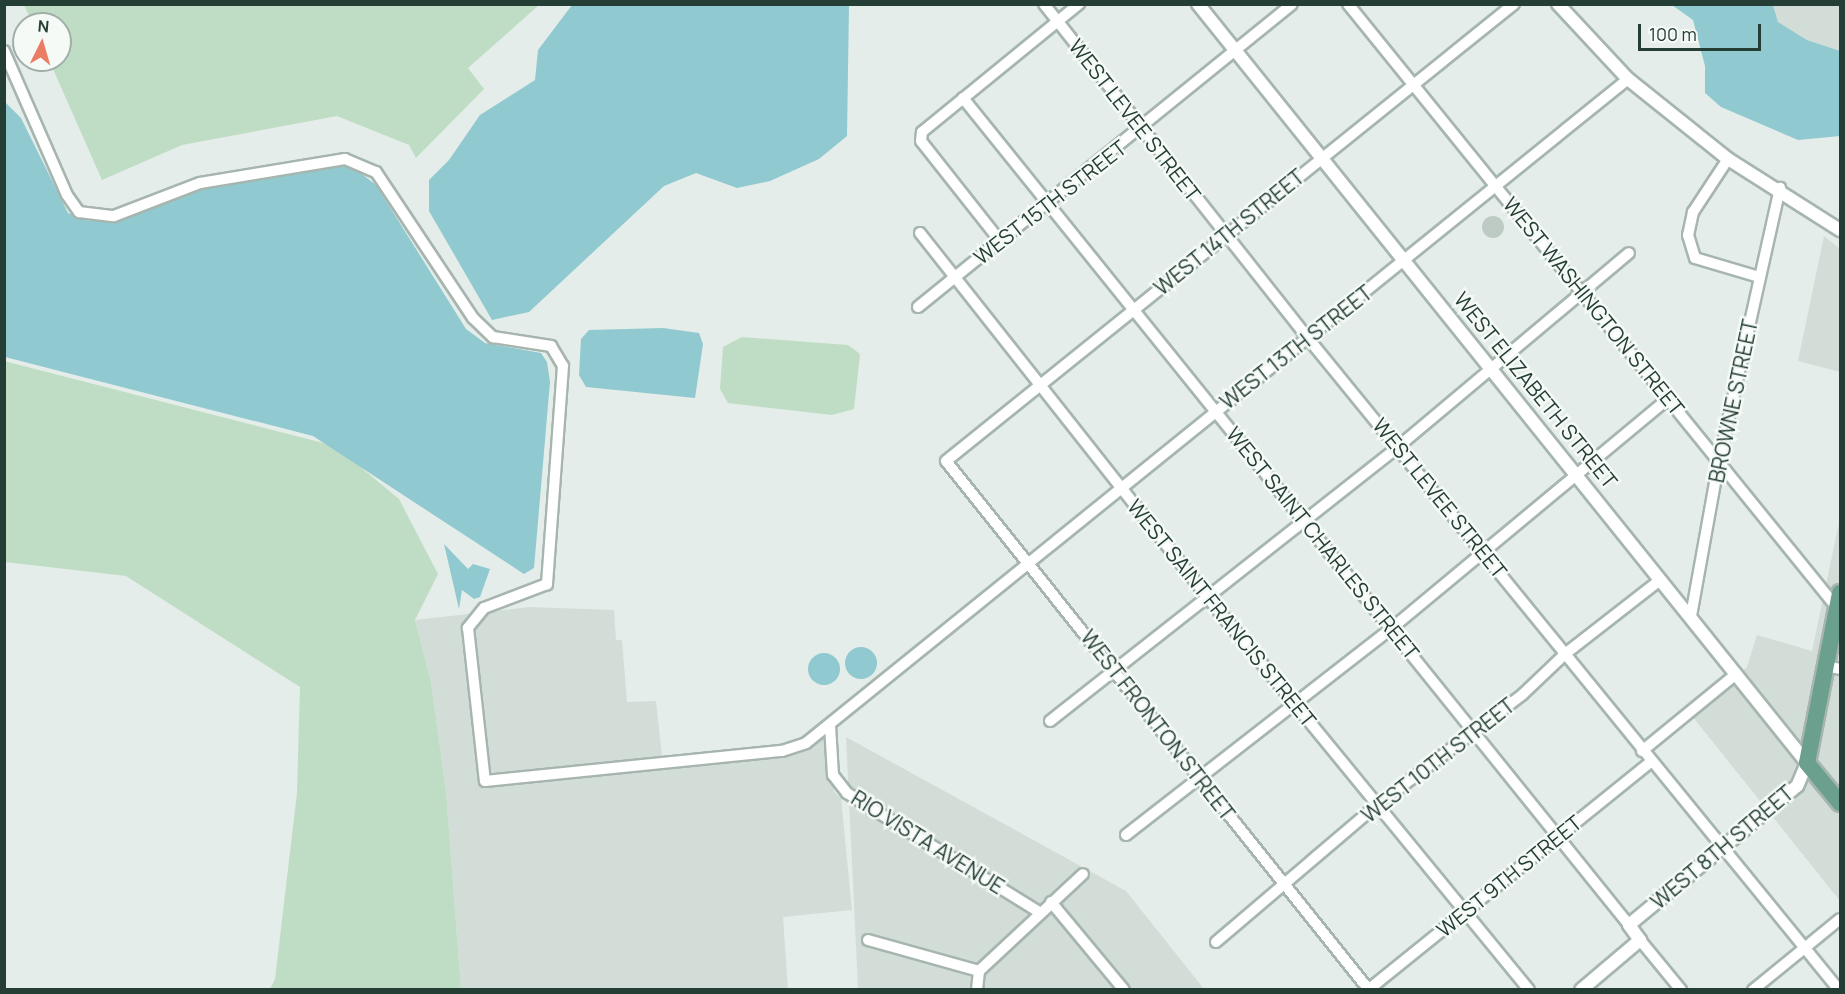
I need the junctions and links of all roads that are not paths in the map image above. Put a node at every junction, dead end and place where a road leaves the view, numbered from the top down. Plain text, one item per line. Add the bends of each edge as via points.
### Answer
1 (1044, 4) edge
2 (1079, 4) edge
3 (1198, 4) edge
4 (1292, 4) edge
5 (1348, 4) edge
6 (1514, 4) edge
7 (1558, 4) edge
8 (1059, 22) junction
9 (1236, 50) junction
10 (4, 51) edge
11 (1628, 79) junction
12 (1411, 83) junction
13 (963, 98) junction
14 (1143, 129) junction
15 (1321, 158) junction
16 (1728, 159) junction
17 (1499, 188) junction
18 (1780, 188) junction
19 (1049, 204) junction
20 (1840, 230) edge
21 (920, 233) dead end
22 (1226, 235) junction
23 (1000, 241) junction
24 (1629, 254) dead end
25 (1405, 261) junction
26 (953, 277) junction
27 (1759, 277) junction
28 (1583, 293) junction
29 (918, 307) dead end
30 (1136, 308) junction
31 (1307, 337) junction
32 (1490, 372) junction
33 (1038, 385) junction
34 (1667, 400) junction
35 (1217, 409) junction
36 (1399, 446) junction
37 (946, 461) joint
38 (1719, 461) junction
39 (1576, 475) junction
40 (1123, 490) junction
41 (1304, 520) junction
42 (1484, 552) junction
43 (1032, 564) junction
44 (1660, 580) junction
45 (1209, 599) junction
46 (1839, 601) edge
47 (1691, 616) junction
48 (1392, 628) junction
49 (1565, 654) junction
50 (1833, 668) edge
51 (1114, 671) junction
52 (1736, 674) junction
53 (1292, 702) junction
54 (1050, 721) dead end
55 (830, 725) junction
56 (1473, 732) junction
57 (1642, 751) junction
58 (1651, 762) junction
59 (1807, 763) junction
60 (1196, 778) junction
61 (1840, 803) edge
62 (1377, 805) junction
63 (1126, 835) dead end
64 (1558, 836) junction
65 (1721, 844) junction
66 (1083, 874) dead end
67 (1287, 883) junction
68 (1051, 902) junction
69 (1465, 911) junction
70 (1039, 912) junction
71 (1840, 919) edge
72 (1629, 925) junction
73 (868, 940) dead end
74 (1640, 940) junction
75 (1216, 942) dead end
76 (1805, 949) junction
77 (979, 971) junction
78 (1368, 989) edge
79 (977, 990) edge
80 (1124, 990) edge
81 (1529, 990) edge
82 (1581, 990) edge
83 (1681, 990) edge
84 (1753, 990) edge
85 (1839, 990) edge

1 - 8 street, WEST LEVEE STREET
2 - 8 street
3 - 9 street, WEST ELIZABETH STREET
4 - 9 street, WEST 15TH STREET
5 - 12 street, WEST WASHINGTON STREET
6 - 12 street, WEST 14TH STREET
7 - 11 street
8 - 13 street
8 - 14 street, WEST LEVEE STREET
9 - 14 street, WEST 15TH STREET
9 - 15 street, WEST ELIZABETH STREET
10 - 55 street, WEST 13TH STREET via 67,195 79,212 114,216 200,183 345,159 376,172 473,318 493,337 551,346 563,366 547,584 484,608 468,628 484,781 789,750
11 - 16 street
11 - 17 street, WEST 13TH STREET
12 - 15 street, WEST 14TH STREET
12 - 17 street, WEST WASHINGTON STREET
13 - 19 street, WEST SAINT CHARLES STREET
13 - 23 street via 927,125 921,141
14 - 19 street, WEST 15TH STREET
14 - 22 street, WEST LEVEE STREET
15 - 22 street, WEST 14TH STREET
15 - 25 street, WEST ELIZABETH STREET
16 - 18 street
16 - 27 street via 1693,212 1688,235 1695,258
17 - 25 street, WEST 13TH STREET
17 - 28 street, WEST WASHINGTON STREET
18 - 20 street
18 - 27 street, BROWNE STREET
19 - 23 street, WEST 15TH STREET
19 - 30 street, WEST SAINT CHARLES STREET
21 - 26 street, WEST SAINT FRANCIS STREET
22 - 30 street, WEST 14TH STREET
22 - 31 street, WEST LEVEE STREET
23 - 26 street, WEST 15TH STREET
24 - 28 street
25 - 31 street, WEST 13TH STREET
25 - 32 street, WEST ELIZABETH STREET
26 - 29 street, WEST 15TH STREET
26 - 33 street, WEST SAINT FRANCIS STREET
27 - 38 street, BROWNE STREET
28 - 32 street
28 - 34 street, WEST WASHINGTON STREET
30 - 33 street, WEST 14TH STREET
30 - 35 street, WEST SAINT CHARLES STREET
31 - 35 street, WEST 13TH STREET
31 - 36 street, WEST LEVEE STREET
32 - 36 street
32 - 39 street, WEST ELIZABETH STREET
33 - 37 street, WEST 14TH STREET
33 - 40 street, WEST SAINT FRANCIS STREET
34 - 38 street, WEST WASHINGTON STREET
34 - 39 street
35 - 40 street, WEST 13TH STREET
35 - 41 street, WEST SAINT CHARLES STREET
36 - 41 street
36 - 42 street, WEST LEVEE STREET
37 - 43 street, WEST FRONTON STREET
38 - 46 street, WEST WASHINGTON STREET
38 - 47 street, BROWNE STREET
39 - 42 street
39 - 44 street, WEST ELIZABETH STREET
40 - 43 street, WEST 13TH STREET
40 - 45 street, WEST SAINT FRANCIS STREET
41 - 45 street
41 - 48 street, WEST SAINT CHARLES STREET
42 - 48 street
42 - 49 street, WEST LEVEE STREET
43 - 51 street, WEST FRONTON STREET
43 - 55 street, WEST 13TH STREET
44 - 47 street, WEST ELIZABETH STREET
44 - 49 street, WEST 10TH STREET
45 - 51 street
45 - 53 street, WEST SAINT FRANCIS STREET
46 - 50 main road
47 - 52 street, WEST ELIZABETH STREET
48 - 53 street
48 - 56 street, WEST SAINT CHARLES STREET
49 - 56 street, WEST 10TH STREET via 1523,694
49 - 57 street, WEST LEVEE STREET
50 - 59 main road
51 - 54 street
51 - 60 street, WEST FRONTON STREET
52 - 57 street
52 - 59 street, WEST ELIZABETH STREET
53 - 60 street
53 - 62 street, WEST SAINT FRANCIS STREET
55 - 70 street, RIO VISTA AVENUE via 833,775 847,793
56 - 62 street, WEST 10TH STREET
56 - 64 street, WEST SAINT CHARLES STREET
57 - 58 street, WEST LEVEE STREET
58 - 64 street, WEST 9TH STREET
58 - 65 street, WEST LEVEE STREET
59 - 61 main road, WEST ELIZABETH STREET
59 - 65 street, WEST 8TH STREET via 1797,786
60 - 63 street
60 - 67 street, WEST FRONTON STREET
62 - 67 street, WEST 10TH STREET
62 - 69 street, WEST SAINT FRANCIS STREET
64 - 69 street, WEST 9TH STREET
64 - 72 street, WEST SAINT CHARLES STREET
65 - 72 street, WEST 8TH STREET
65 - 76 street, WEST LEVEE STREET
66 - 68 street
67 - 75 street, WEST 10TH STREET
67 - 78 street, WEST FRONTON STREET
68 - 70 street
68 - 80 street
69 - 78 street, WEST 9TH STREET
69 - 81 street, WEST SAINT FRANCIS STREET
70 - 77 street
71 - 76 street
72 - 74 street, WEST SAINT CHARLES STREET
73 - 77 street
74 - 82 street
74 - 83 street, WEST SAINT CHARLES STREET
76 - 84 street
76 - 85 street, WEST LEVEE STREET
77 - 79 street

